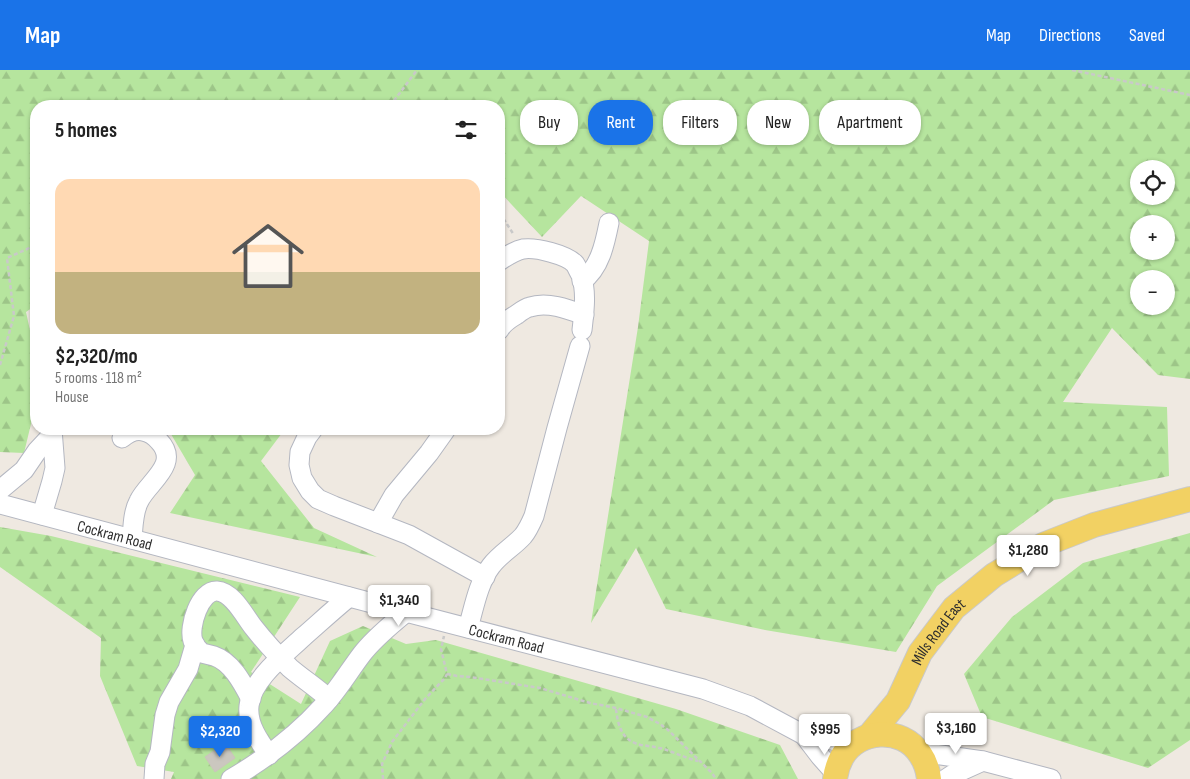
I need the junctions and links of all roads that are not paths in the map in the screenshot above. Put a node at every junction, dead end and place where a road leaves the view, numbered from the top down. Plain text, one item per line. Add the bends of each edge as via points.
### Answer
1 (609, 223) dead end
2 (505, 257) edge
3 (582, 281) junction
4 (505, 322) edge
5 (582, 330) junction
6 (50, 435) edge
7 (52, 435) edge
8 (152, 435) edge
9 (309, 435) edge
10 (442, 435) edge
11 (0, 490) edge
12 (1190, 499) edge
13 (0, 504) edge
14 (42, 515) junction
15 (378, 523) junction
16 (132, 539) junction
17 (485, 577) junction
18 (349, 597) junction
19 (406, 612) junction
20 (468, 628) junction
21 (195, 645) junction
22 (281, 657) junction
23 (251, 699) junction
24 (329, 699) junction
25 (898, 701) junction
26 (804, 735) junction
27 (861, 740) junction
28 (916, 749) junction
29 (269, 755) junction
30 (983, 761) junction
31 (151, 774) edge
32 (836, 776) edge
33 (231, 779) edge
34 (929, 779) edge
35 (946, 779) edge
36 (1051, 779) edge

1 - 3 street via 600,258
2 - 3 street via 533,248 545,250 575,264
3 - 5 street
4 - 5 street via 530,307 554,306 568,309
5 - 17 street via 534,516 523,536 502,554
6 - 11 street via 24,470
7 - 14 street via 55,468
8 - 16 street via 163,444 166,460 161,474 138,503
9 - 15 street via 300,452 299,465 310,491 318,499
10 - 15 street via 394,495
12 - 25 main road, Mills Road East via 1094,525 1044,545 994,575 954,608 920,653
13 - 14 street, Cockram Road
14 - 16 street, Cockram Road
15 - 17 street via 409,534
16 - 18 street, Cockram Road
17 - 20 street
18 - 19 street, Cockram Road
18 - 22 street
19 - 20 street, Cockram Road
19 - 24 street via 372,642
20 - 26 street, Cockram Road via 703,689 750,706
21 - 22 street via 192,635 194,618 200,603 209,593 216,591 232,599
21 - 23 street via 202,654 224,661 242,681
21 - 31 street via 188,669 167,708 160,752
22 - 23 street via 259,683
22 - 24 street
23 - 29 street via 249,717
24 - 29 street
25 - 27 main road, Mills Road East
25 - 28 main road
26 - 27 street, Cockram Road
26 - 32 street, Cockram Road
27 - 28 main road via 884,734 900,737
27 - 32 main road, Mills Road East via 845,752
28 - 30 street
28 - 34 main road via 926,764
29 - 33 street
30 - 35 street
30 - 36 street

